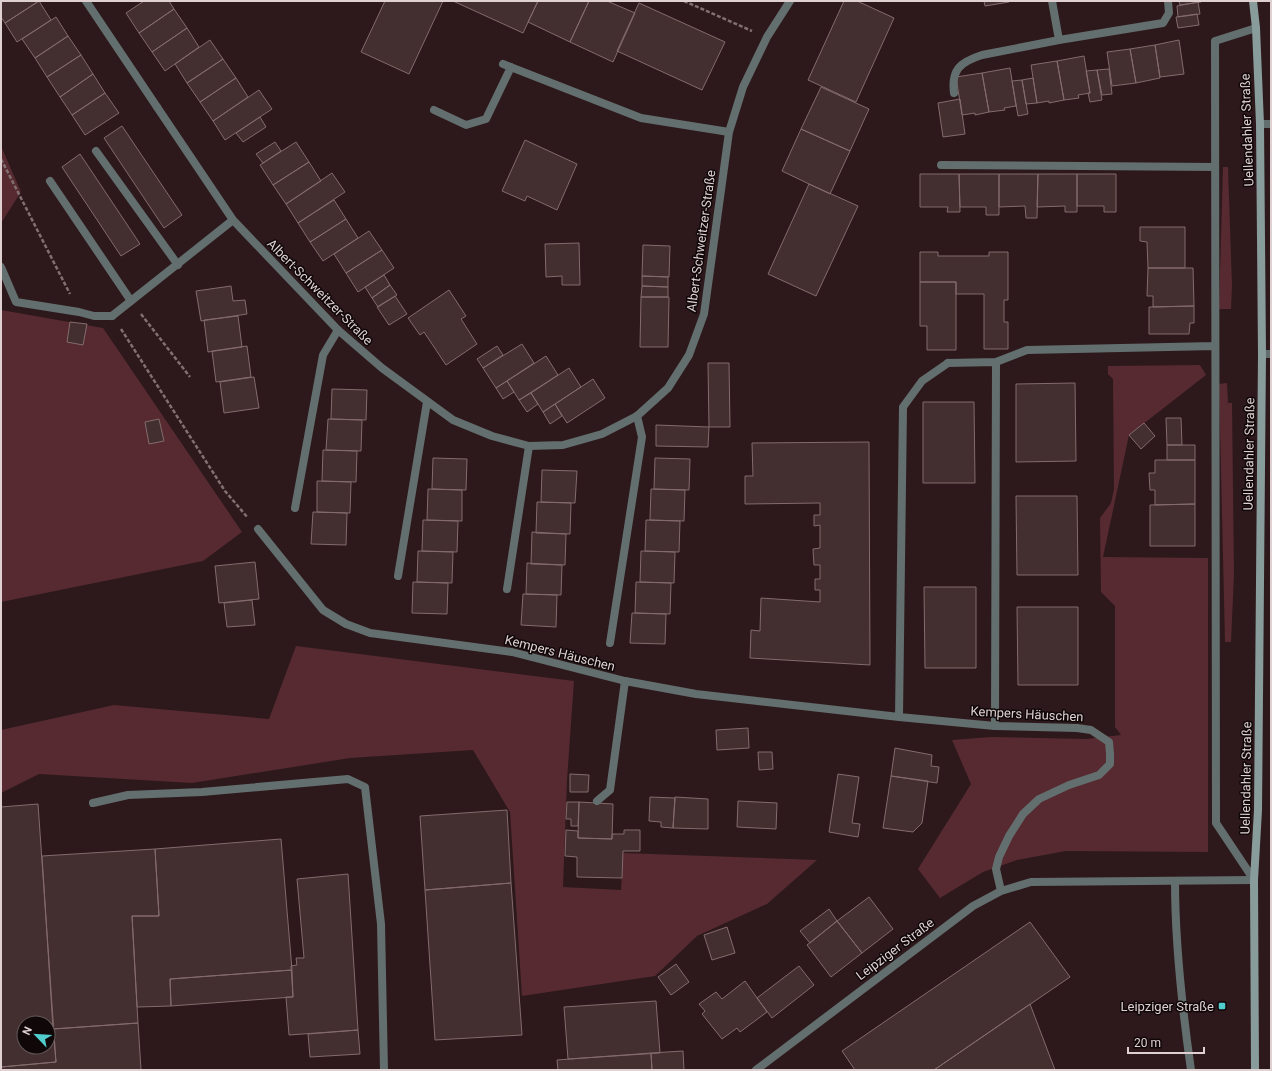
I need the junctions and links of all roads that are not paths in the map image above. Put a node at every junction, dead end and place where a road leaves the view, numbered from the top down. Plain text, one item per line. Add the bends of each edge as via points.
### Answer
1 (86, 1) edge
2 (790, 1) edge
3 (1052, 1) edge
4 (1168, 1) edge
5 (1254, 1) edge
6 (1256, 28) junction
7 (1059, 40) junction
8 (954, 93) dead end
9 (434, 110) dead end
10 (1260, 124) junction
11 (1271, 124) edge
12 (729, 132) junction
13 (96, 151) dead end
14 (940, 165) dead end
15 (1215, 167) junction
16 (50, 181) dead end
17 (233, 220) junction
18 (178, 265) junction
19 (1, 267) edge
20 (131, 301) junction
21 (338, 330) junction
22 (1215, 346) junction
23 (1267, 354) edge
24 (996, 362) junction
25 (427, 402) junction
26 (637, 416) junction
27 (529, 446) junction
28 (295, 508) dead end
29 (258, 529) road end
30 (398, 576) dead end
31 (507, 589) dead end
32 (610, 643) dead end
33 (625, 681) junction
34 (899, 717) junction
35 (995, 726) junction
36 (597, 801) dead end
37 (93, 803) dead end
38 (1254, 880) junction
39 (1175, 881) junction
40 (1001, 892) junction
41 (384, 1070) edge
42 (756, 1070) edge
43 (1191, 1070) edge
44 (1255, 1070) edge

1 - 17 street, Albert-Schweitzer-Straße
2 - 12 street, Albert-Schweitzer-Straße via 767,37 743,87
3 - 7 street
4 - 7 street via 1170,13 1163,23
5 - 6 main road, Uellendahler Straße
6 - 10 main road, Uellendahler Straße
6 - 15 street, Uellendahler Straße via 1215,41
7 - 8 street via 970,59 957,69 952,82
9 - 12 street via 466,125 486,119 507,66 640,118
10 - 11 street
10 - 23 main road, Uellendahler Straße
12 - 26 street, Albert-Schweitzer-Straße via 704,314 689,356 668,388
13 - 18 street
14 - 15 street
15 - 22 street, Uellendahler Straße
16 - 20 street
17 - 18 street
17 - 21 street, Albert-Schweitzer-Straße
18 - 20 street
19 - 20 street via 16,302 94,316 112,316
21 - 25 street, Albert-Schweitzer-Straße
21 - 28 street via 322,355
22 - 24 street via 1027,350
22 - 38 street, Uellendahler Straße via 1216,823
23 - 38 main road, Uellendahler Straße via 1258,810
24 - 34 street via 948,363 922,381 903,407
24 - 35 street
25 - 27 street, Albert-Schweitzer-Straße via 453,420 492,436
25 - 30 street
26 - 27 street, Albert-Schweitzer-Straße via 602,434 564,445
26 - 32 street via 642,437
27 - 31 street
29 - 33 street, Kempers Häuschen via 323,610 346,624 370,632 512,652
33 - 34 street, Kempers Häuschen via 696,694
33 - 36 street via 610,790
34 - 35 street, Kempers Häuschen
35 - 40 street, Kempers Häuschen via 1091,730 1109,742 1110,754 1110,764 1099,775 1039,799 1023,814 999,857 996,869
37 - 41 street via 128,795 202,792 348,779 365,787 381,924
38 - 39 street, Leipziger Straße
38 - 44 main road, Uellendahler Straße
39 - 40 street, Leipziger Straße via 1031,882
39 - 43 street via 1179,970
40 - 42 street, Leipziger Straße via 973,906

